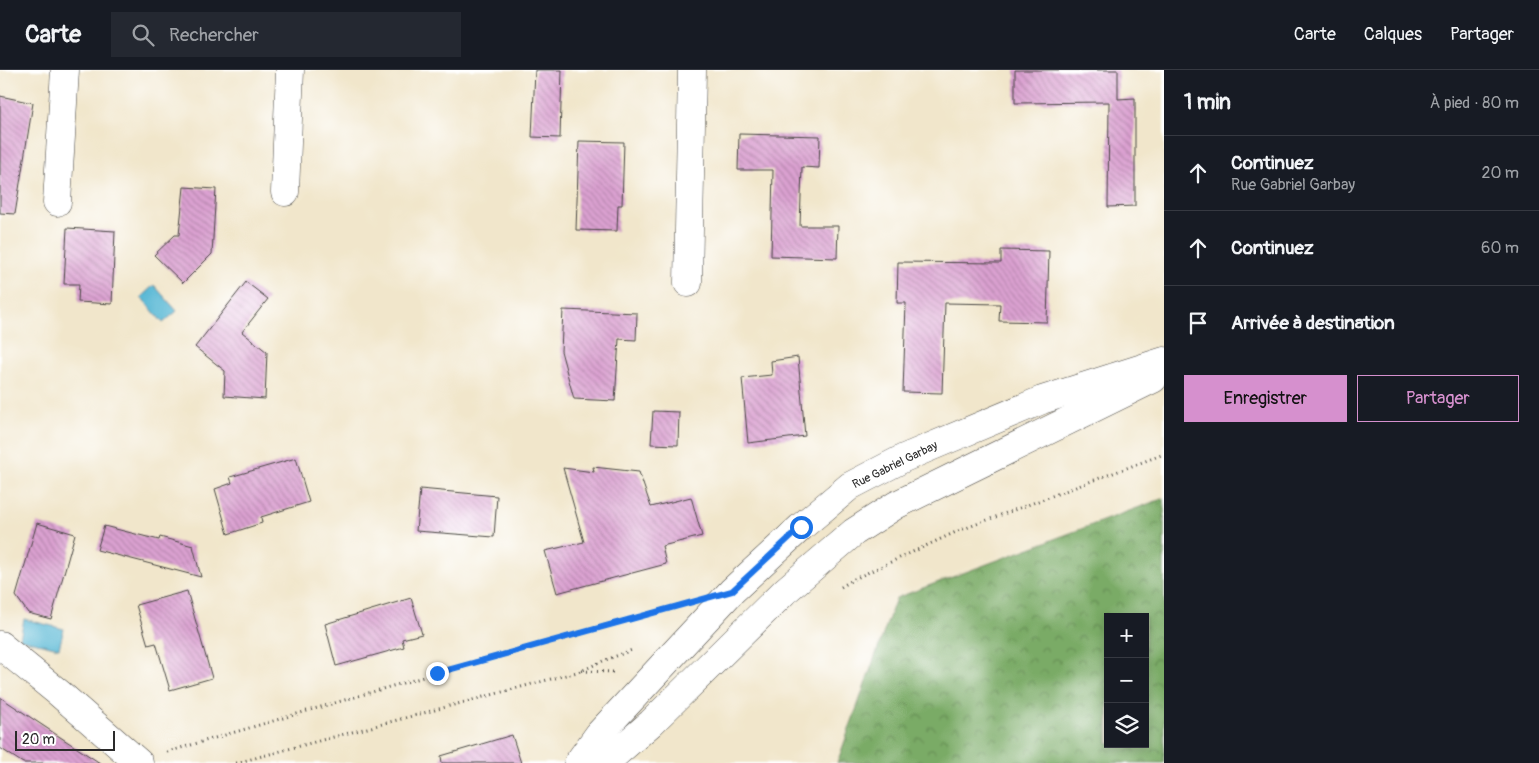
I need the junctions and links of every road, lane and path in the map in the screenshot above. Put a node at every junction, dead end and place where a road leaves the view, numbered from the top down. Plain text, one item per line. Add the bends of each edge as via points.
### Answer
1 (64, 70) edge
2 (290, 70) edge
3 (692, 70) edge
4 (285, 192) dead end
5 (56, 202) dead end
6 (688, 283) dead end
7 (1164, 361) edge
8 (1164, 370) edge
9 (1164, 454) edge
10 (854, 579) dead end
11 (676, 607) dead end
12 (0, 646) edge
13 (581, 671) dead end
14 (138, 762) edge
15 (236, 763) edge
16 (578, 763) edge
17 (605, 763) edge

1 - 5 street
2 - 4 street
3 - 6 street
7 - 16 street, Rue Gabriel Garbay via 1042,400 904,458 850,486 732,591 599,734
8 - 17 street via 1155,378 896,505 854,532 785,591 651,723
9 - 10 path via 958,531
11 - 14 path via 437,673
12 - 14 street
13 - 15 path

